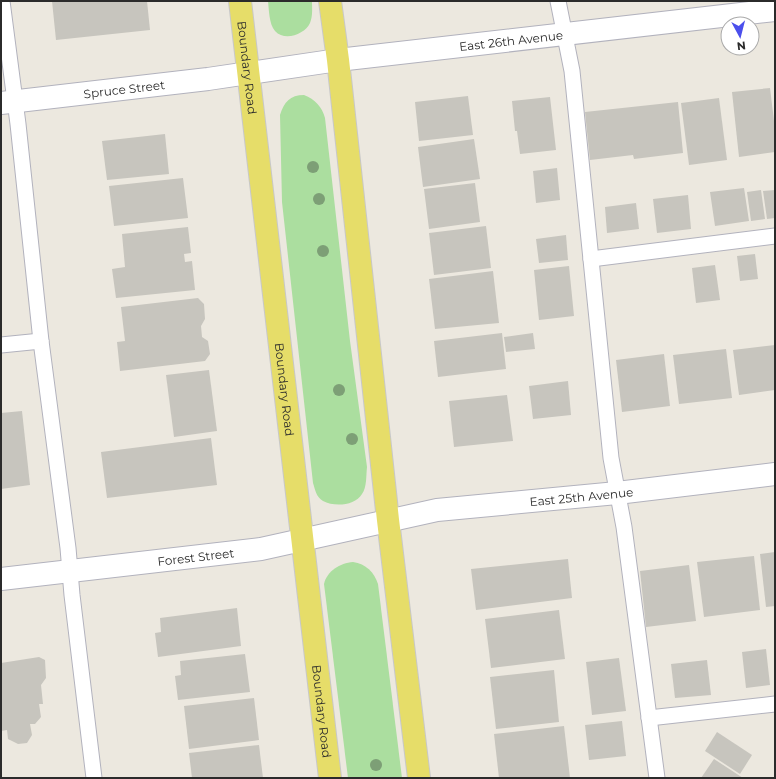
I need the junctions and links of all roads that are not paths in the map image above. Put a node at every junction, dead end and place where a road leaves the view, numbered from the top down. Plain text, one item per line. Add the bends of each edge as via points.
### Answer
1 (2, 1) edge
2 (240, 1) edge
3 (330, 1) edge
4 (558, 1) edge
5 (775, 10) edge
6 (565, 34) junction
7 (338, 60) junction
8 (247, 73) junction
9 (8, 102) edge
10 (775, 236) edge
11 (591, 259) junction
12 (41, 341) junction
13 (1, 345) edge
14 (775, 474) edge
15 (617, 493) junction
16 (388, 520) junction
17 (302, 540) junction
18 (70, 571) junction
19 (1, 579) edge
20 (775, 704) edge
21 (649, 718) junction
22 (94, 778) edge
23 (330, 778) edge
24 (419, 778) edge
25 (657, 778) edge

1 - 9 lane
2 - 8 main road, Boundary Road
3 - 7 main road
4 - 6 lane
5 - 6 street, East 26th Avenue
6 - 7 street, East 26th Avenue
6 - 11 lane via 572,71
7 - 8 street, East 26th Avenue
7 - 16 main road
8 - 9 street, Spruce Street
8 - 17 main road, Boundary Road
9 - 12 lane
10 - 11 lane
11 - 15 lane via 611,458
12 - 13 lane
12 - 18 lane
14 - 15 street, East 25th Avenue
15 - 16 street, East 25th Avenue via 437,510
15 - 21 lane via 624,527
16 - 17 street, Forest Street
16 - 24 main road
17 - 18 street, Forest Street via 261,549
17 - 23 main road, Boundary Road
18 - 19 street, Forest Street
18 - 22 lane
20 - 21 lane
21 - 25 lane

